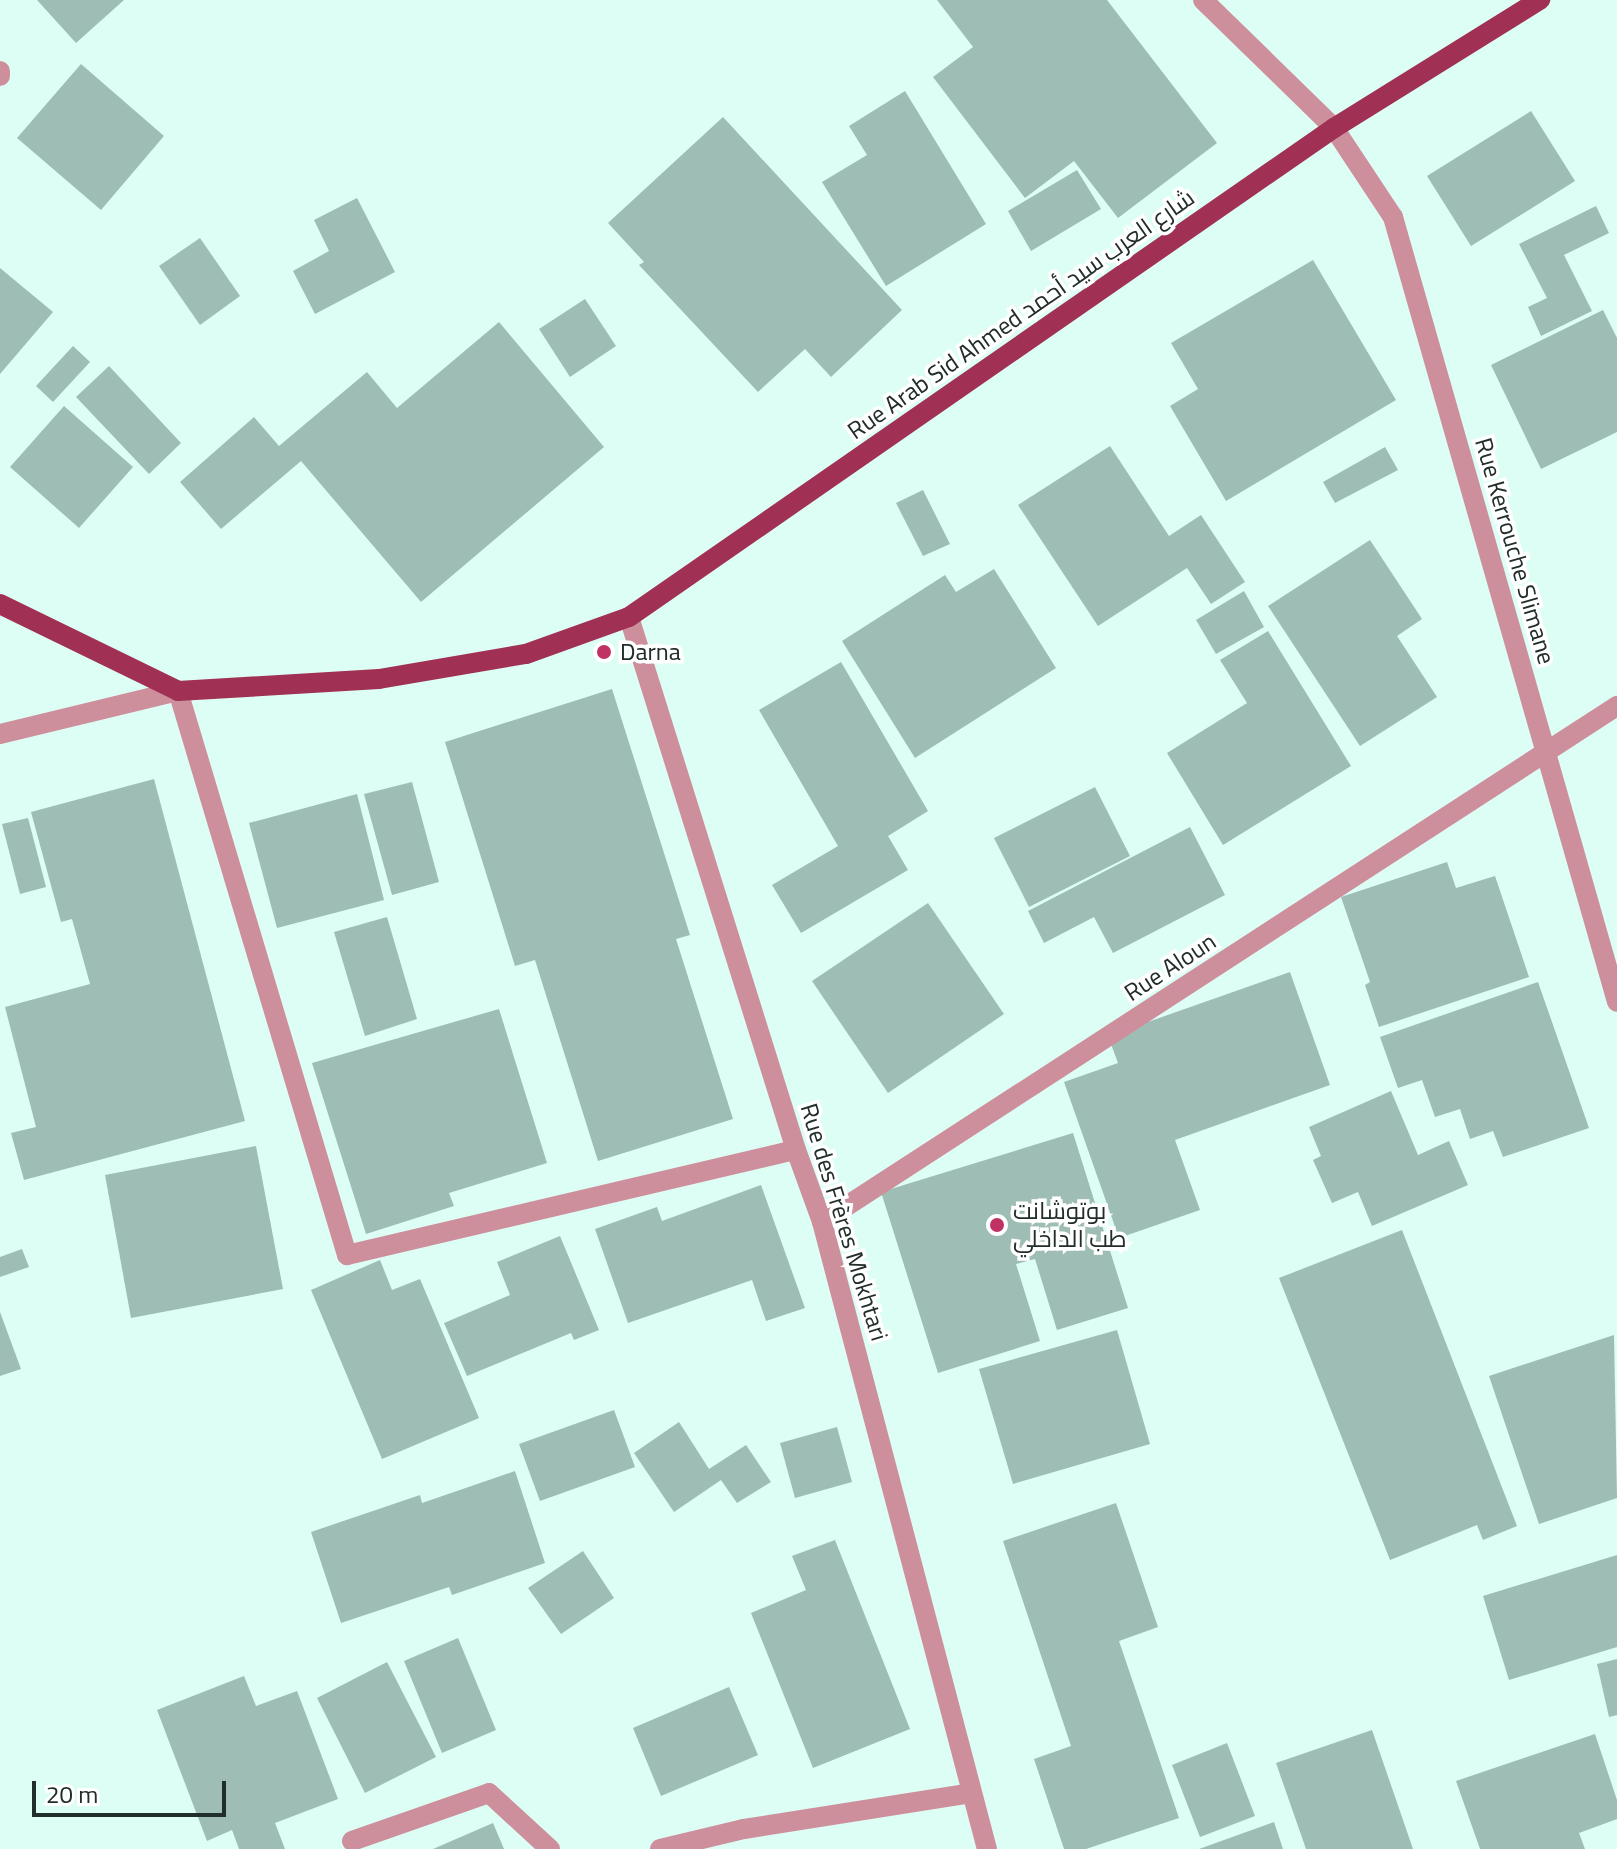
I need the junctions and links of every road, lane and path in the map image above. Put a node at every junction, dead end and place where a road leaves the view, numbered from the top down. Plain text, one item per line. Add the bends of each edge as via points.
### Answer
1 (1203, 0) edge
2 (1540, 0) edge
3 (1334, 128) junction
4 (0, 604) edge
5 (629, 617) junction
6 (178, 691) junction
7 (1617, 706) edge
8 (0, 734) edge
9 (1545, 755) junction
10 (1617, 1002) edge
11 (796, 1150) junction
12 (822, 1222) junction
13 (971, 1793) junction
14 (352, 1841) dead end
15 (550, 1849) edge
16 (660, 1849) edge
17 (987, 1849) edge

1 - 3 street, Rue Kerrouche Slimane
2 - 3 main road, Rue Arab Sid Ahmed شارع العرب سيد أحمد
3 - 5 main road, Rue Arab Sid Ahmed شارع العرب سيد أحمد
3 - 9 street, Rue Kerrouche Slimane via 1393,217
4 - 6 main road
5 - 6 main road, Rue Arab Sid Ahmed شارع العرب سيد أحمد via 526,654 379,679
5 - 11 street, Rue des Frères Mokhtari
6 - 8 street
6 - 11 street via 347,1255
7 - 9 street, Rue Aloun
9 - 10 street, Rue Kerrouche Slimane
9 - 12 street, Rue Aloun
11 - 12 street, Rue des Frères Mokhtari
12 - 13 street, Rue des Frères Mokhtari
13 - 16 street via 744,1829
13 - 17 street, Rue des Frères Mokhtari
14 - 15 street via 489,1793

